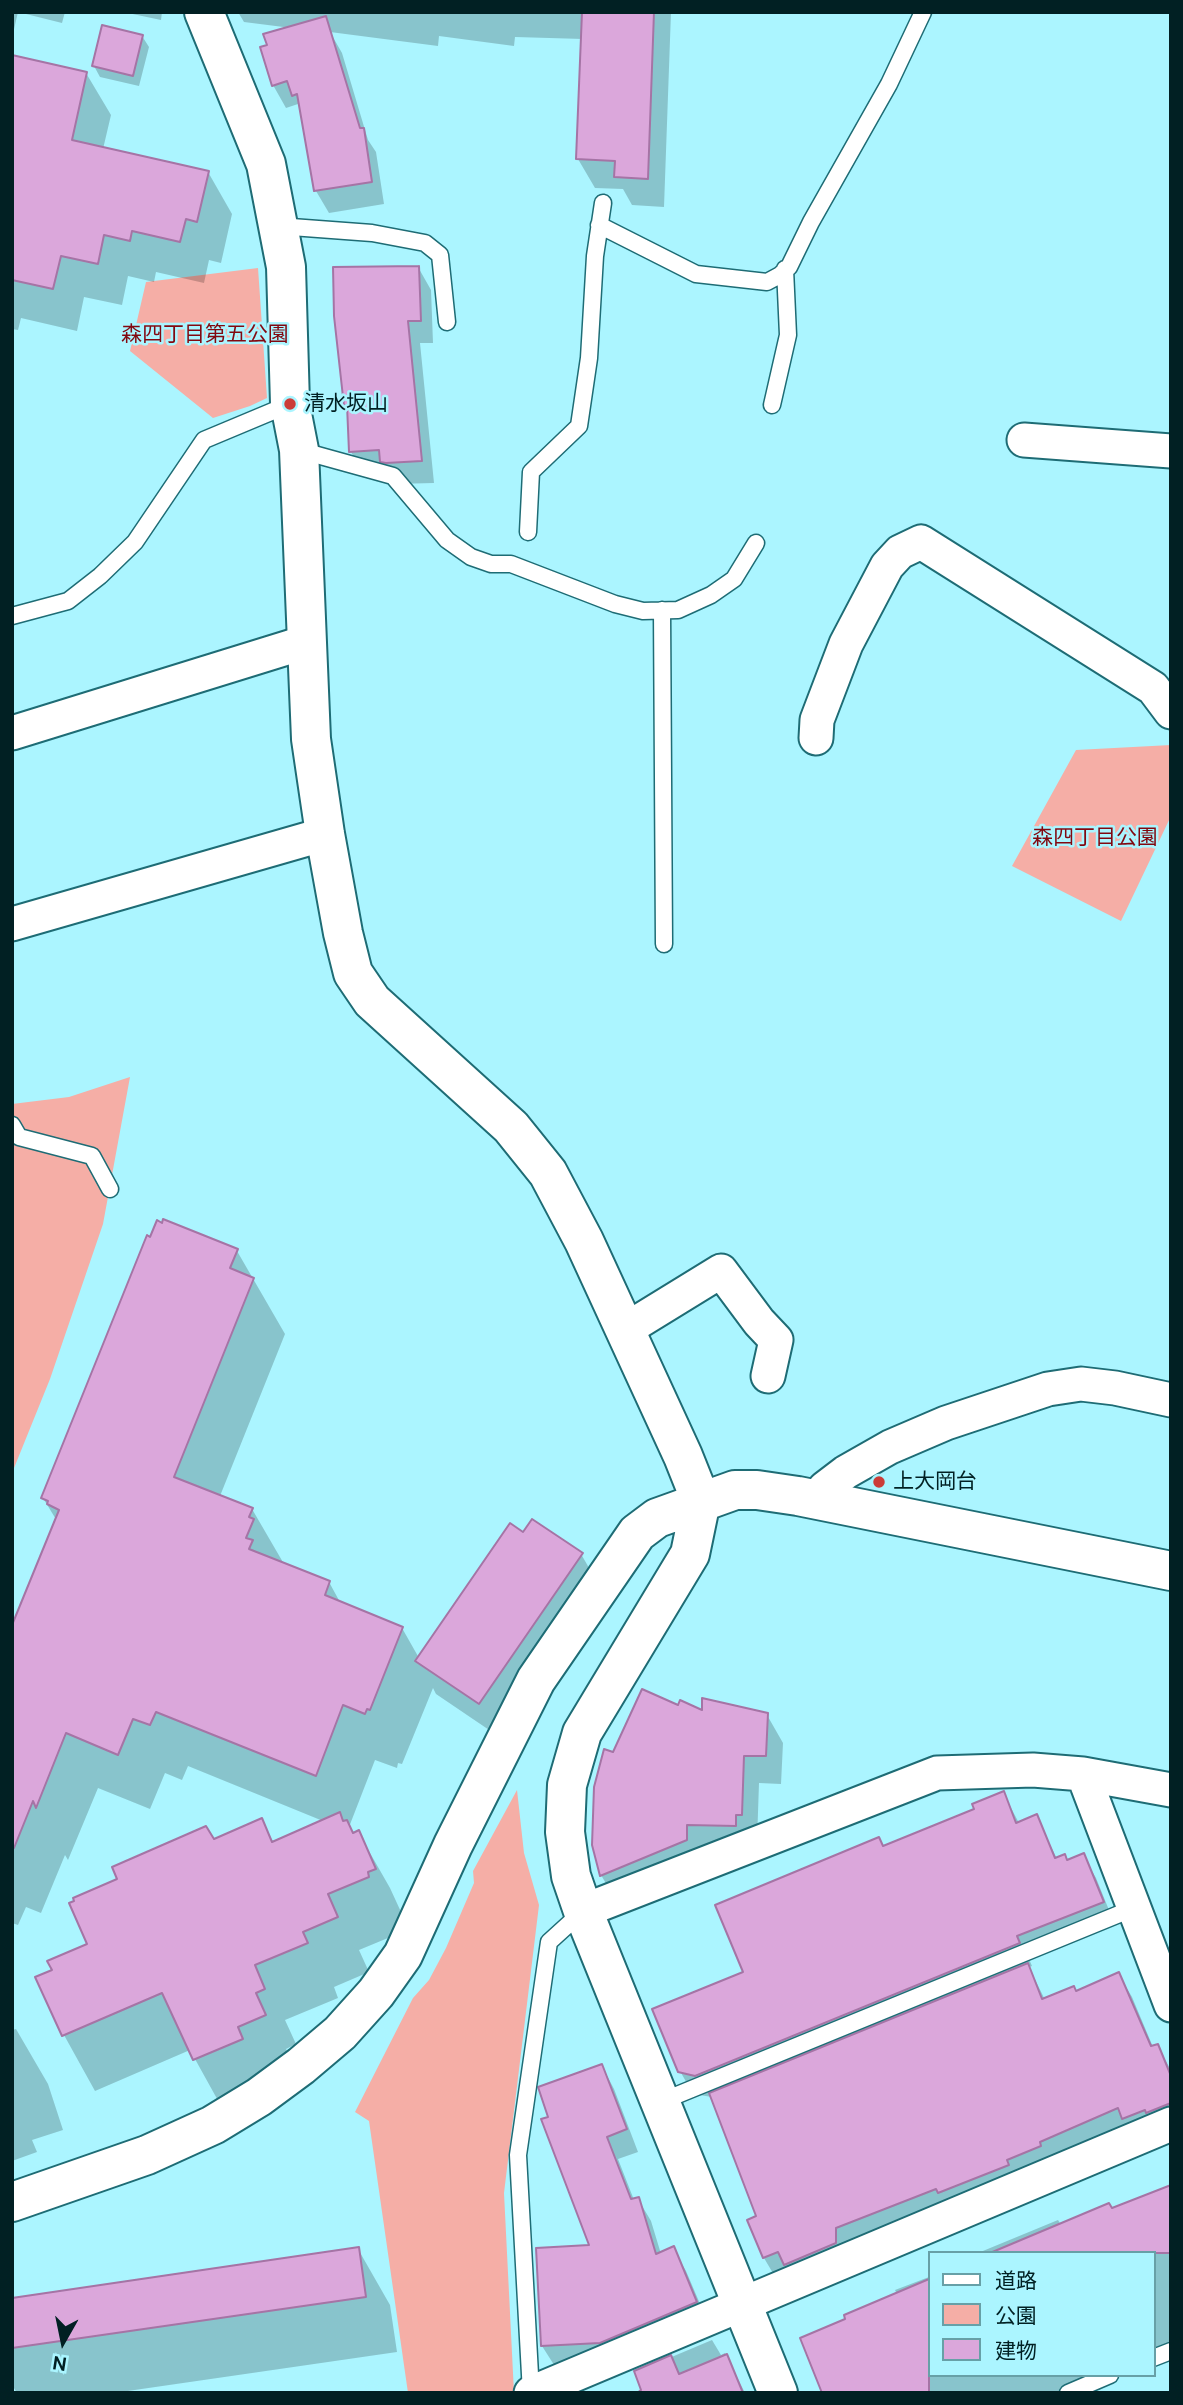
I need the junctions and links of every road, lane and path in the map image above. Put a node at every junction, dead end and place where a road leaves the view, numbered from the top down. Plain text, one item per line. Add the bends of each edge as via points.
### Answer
1 (204, 12) edge
2 (923, 12) edge
3 (603, 204) dead end
4 (599, 225) junction
5 (278, 226) junction
6 (785, 270) junction
7 (447, 322) dead end
8 (290, 404) junction
9 (772, 405) dead end
10 (1024, 440) dead end
11 (299, 450) junction
12 (1171, 451) edge
13 (528, 532) dead end
14 (756, 543) dead end
15 (662, 610) junction
16 (12, 616) edge
17 (306, 642) junction
18 (1171, 712) edge
19 (12, 733) edge
20 (816, 738) dead end
21 (325, 834) junction
22 (12, 924) edge
23 (664, 944) dead end
24 (12, 1125) edge
25 (110, 1189) dead end
26 (625, 1329) junction
27 (768, 1376) dead end
28 (1171, 1400) edge
29 (816, 1499) junction
30 (701, 1501) junction
31 (1171, 1571) edge
32 (1083, 1774) junction
33 (1171, 1790) edge
34 (1134, 1908) junction
35 (583, 1911) junction
36 (1171, 2005) edge
37 (660, 2102) junction
38 (1171, 2124) edge
39 (12, 2202) edge
40 (743, 2305) junction
41 (1106, 2377) edge
42 (531, 2393) edge
43 (778, 2393) edge
44 (1068, 2393) edge

1 - 5 street via 266,164
2 - 6 lane via 889,84
3 - 4 lane
4 - 6 lane via 696,274 767,282
4 - 13 lane via 579,426 531,472
5 - 7 lane via 372,233 425,243 440,255
5 - 8 street via 286,267
6 - 9 lane via 788,335
8 - 11 street
8 - 16 lane via 204,440 135,542 100,576 68,601
10 - 12 street
11 - 15 lane via 393,477 447,540 471,557 511,564 615,604
11 - 17 street
14 - 15 lane via 734,579 719,590 678,610
15 - 23 lane
17 - 19 street
17 - 21 street via 311,740
18 - 20 street via 1153,688 921,542 900,552 887,566 846,644 817,720
21 - 22 street
21 - 26 street via 354,973 372,1001 511,1128 548,1173
24 - 25 lane via 19,1138 92,1156
26 - 27 street via 721,1271 775,1340
26 - 30 street
28 - 29 street via 1081,1384 1048,1389 890,1447 846,1472
29 - 30 street via 735,1490
29 - 31 street
30 - 35 street via 690,1554 582,1733 567,1785 565,1832 571,1876
30 - 39 street via 657,1518 637,1533 536,1680 402,1955 340,2033 269,2089 213,2125 147,2155
32 - 33 street
32 - 34 street
32 - 35 street via 1033,1770 937,1773
34 - 36 street
34 - 37 lane
35 - 37 street
35 - 42 lane via 549,1942 518,2155
37 - 40 street
38 - 40 street
40 - 42 street
40 - 43 street
41 - 44 lane

